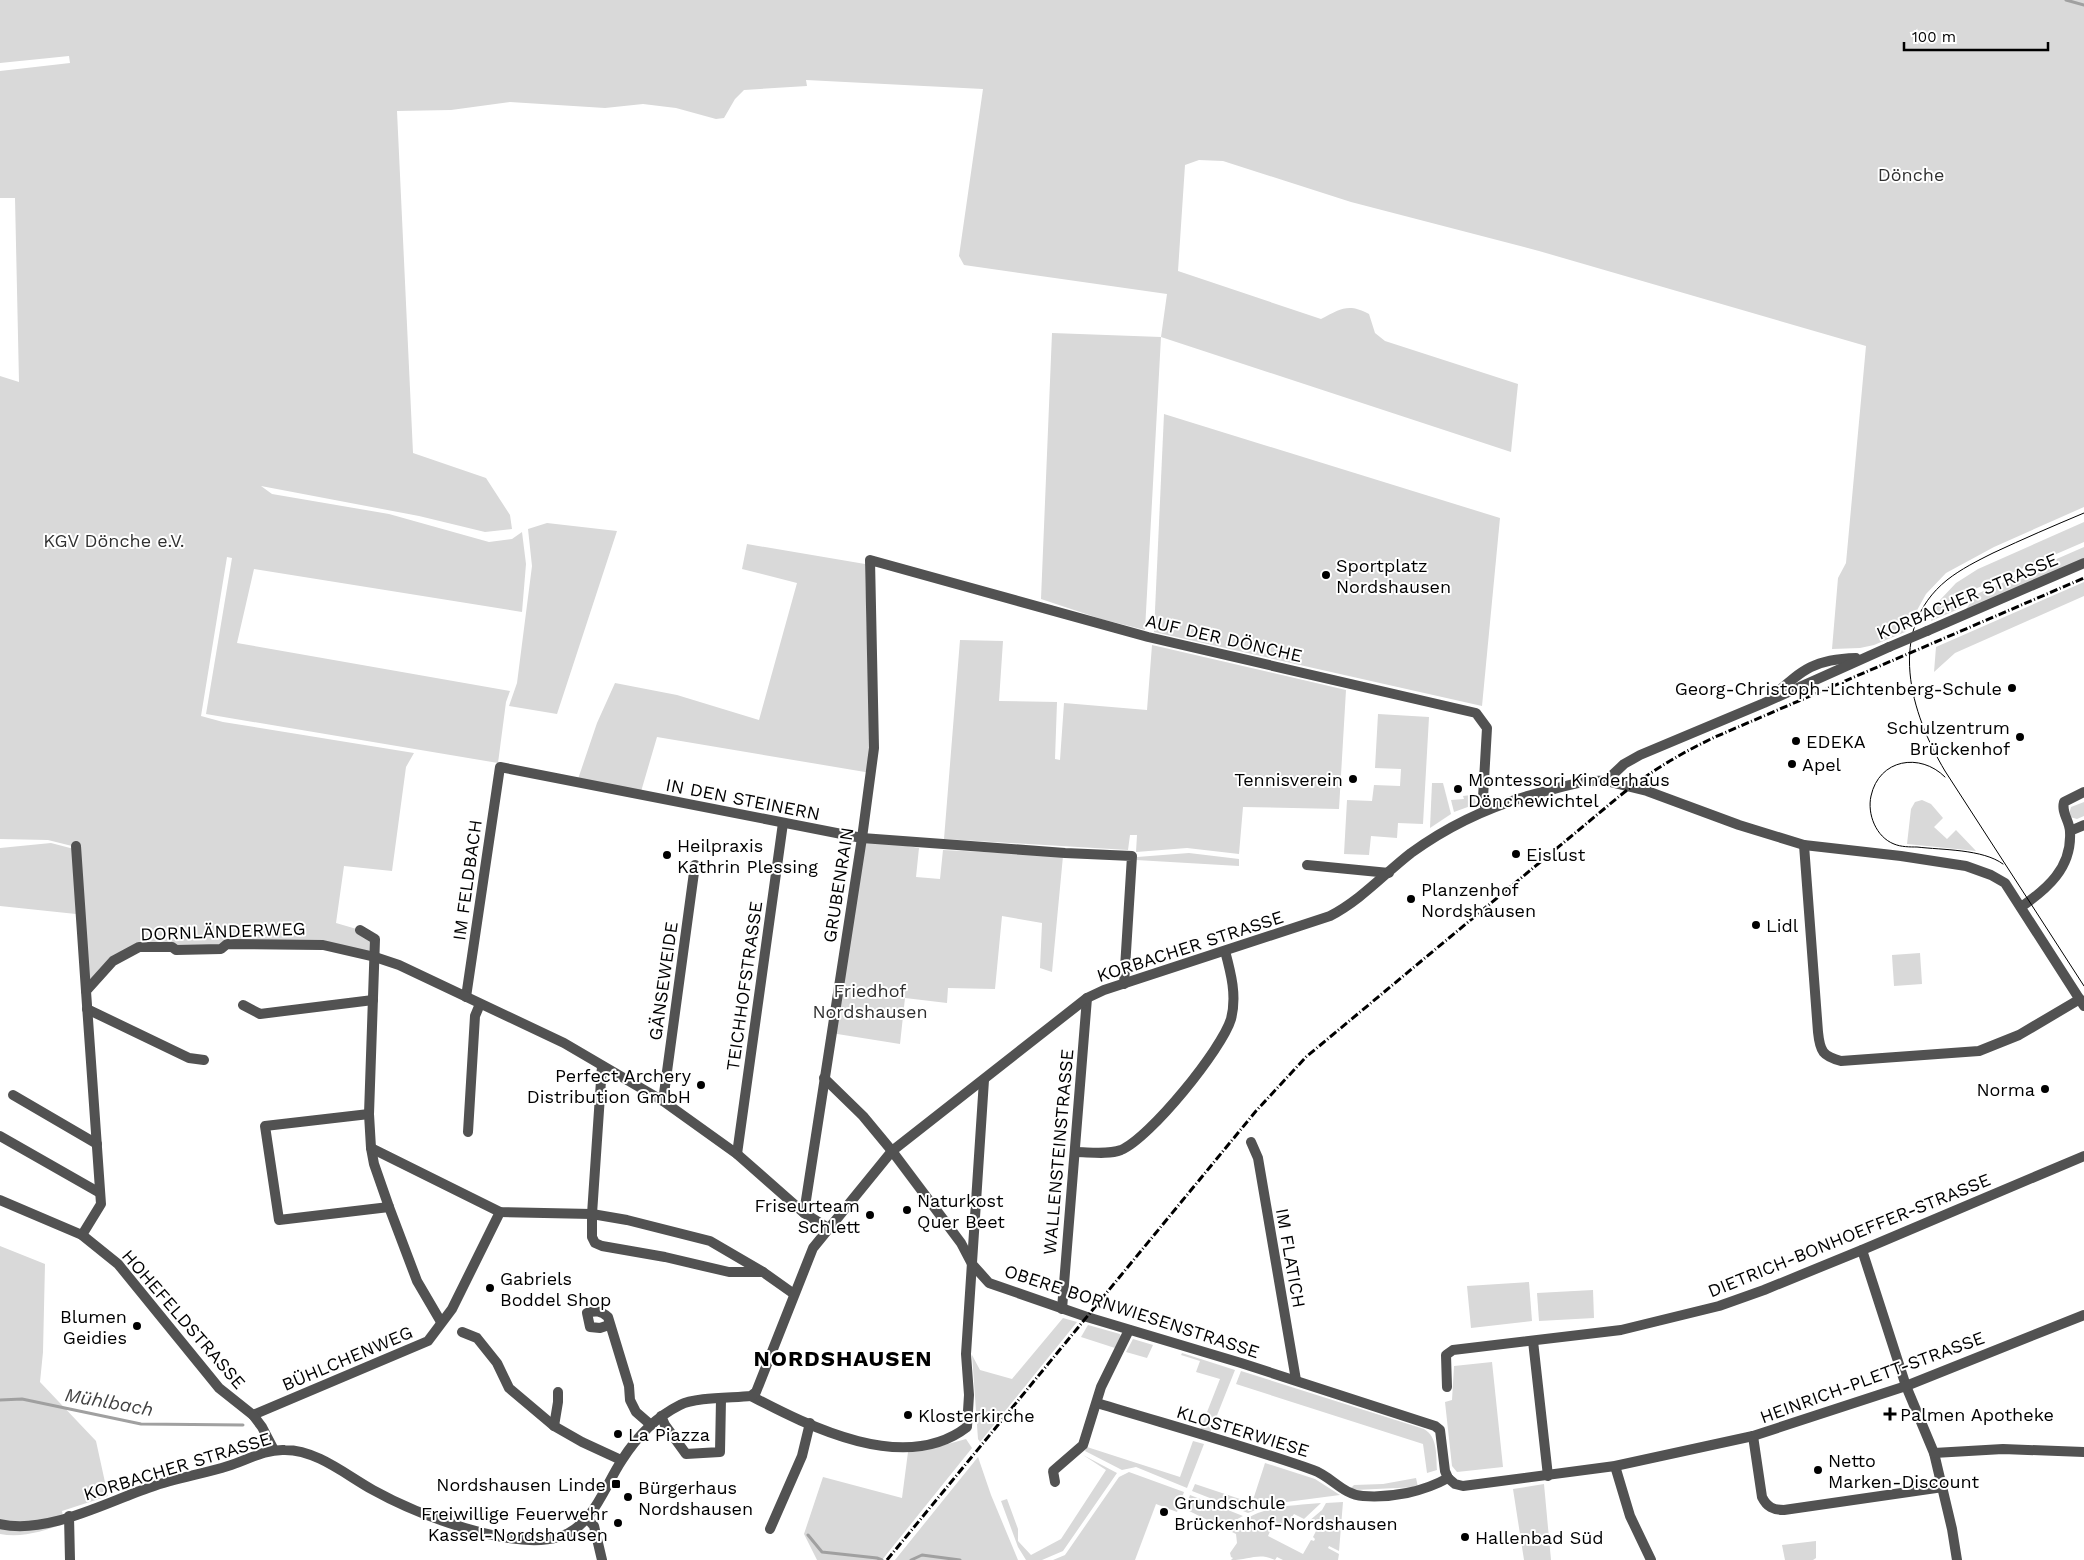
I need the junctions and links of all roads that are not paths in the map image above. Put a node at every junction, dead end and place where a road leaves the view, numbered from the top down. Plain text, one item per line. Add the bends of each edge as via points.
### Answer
1 (870, 560) joint
2 (2084, 563) edge
3 (500, 767) joint
4 (1606, 781) junction
5 (2084, 792) edge
6 (1486, 810) junction
7 (783, 823) junction
8 (2084, 825) edge
9 (2070, 831) junction
10 (862, 838) junction
11 (1804, 845) junction
12 (76, 846) dead end
13 (695, 865) dead end
14 (1307, 865) dead end
15 (1389, 873) junction
16 (2021, 907) junction
17 (360, 930) dead end
18 (1225, 951) junction
19 (375, 956) junction
20 (1124, 984) junction
21 (86, 991) junction
22 (466, 997) junction
23 (1087, 998) junction
24 (373, 1000) junction
25 (2082, 1002) edge
26 (480, 1004) junction
27 (243, 1005) dead end
28 (87, 1009) junction
29 (204, 1060) dead end
30 (602, 1066) junction
31 (824, 1078) junction
32 (984, 1080) junction
33 (12, 1095) dead end
34 (663, 1101) junction
35 (368, 1114) junction
36 (468, 1132) dead end
37 (0, 1136) edge
38 (1251, 1142) dead end
39 (97, 1144) junction
40 (371, 1148) junction
41 (892, 1151) junction
42 (1075, 1152) junction
43 (737, 1154) junction
44 (2084, 1156) edge
45 (100, 1193) junction
46 (0, 1200) edge
47 (389, 1207) junction
48 (500, 1212) junction
49 (804, 1213) junction
50 (592, 1214) junction
51 (828, 1228) junction
52 (82, 1235) junction
53 (1862, 1250) junction
54 (972, 1264) junction
55 (763, 1272) junction
56 (794, 1294) junction
57 (1062, 1309) junction
58 (2084, 1315) edge
59 (441, 1322) junction
60 (609, 1325) dead end
61 (1129, 1330) junction
62 (462, 1332) dead end
63 (1533, 1341) junction
64 (1296, 1380) junction
65 (1906, 1386) junction
66 (1447, 1387) dead end
67 (558, 1392) dead end
68 (751, 1396) junction
69 (721, 1399) junction
70 (1097, 1403) junction
71 (253, 1416) junction
72 (661, 1416) junction
73 (810, 1423) junction
74 (651, 1425) junction
75 (554, 1426) junction
76 (1753, 1436) junction
77 (274, 1450) junction
78 (2084, 1452) edge
79 (1934, 1453) junction
80 (621, 1460) junction
81 (1615, 1466) junction
82 (1548, 1476) junction
83 (1448, 1478) junction
84 (1055, 1482) dead end
85 (1943, 1487) junction
86 (69, 1516) junction
87 (587, 1518) junction
88 (0, 1524) edge
89 (770, 1529) dead end
90 (70, 1560) edge
91 (602, 1560) edge
92 (1651, 1560) edge
93 (1957, 1560) edge

1 - 6 street, AUF DER DÖNCHE via 1148,637 1476,713 1487,728 1483,798
1 - 10 street, GRUBENRAIN via 874,748
2 - 4 street, KORBACHER STRASSE, bridge via 1864,658 1838,659 1800,671 1764,703 1640,755 1624,764
3 - 7 street, IN DEN STEINERN
3 - 22 street, IM FELDBACH
4 - 6 street, KORBACHER STRASSE via 1591,780
4 - 11 street via 1639,788
5 - 9 street via 2064,802 2063,811
6 - 15 street, KORBACHER STRASSE via 1439,834
7 - 10 street, IN DEN STEINERN
7 - 43 street, TEICHHOFSTRASSE
8 - 9 street
9 - 16 street via 2066,857 2058,874 2048,887
10 - 20 street, IN DEN STEINERN via 1132,856
10 - 31 street, GRUBENRAIN
11 - 16 street via 1966,866 1991,874 2005,883
11 - 25 street via 1818,1032 1821,1050 1827,1057 1841,1062 1980,1051
12 - 21 street
13 - 34 street, GÄNSEWEIDE
14 - 15 street
15 - 18 street, KORBACHER STRASSE via 1346,908 1330,916
16 - 25 street
17 - 19 street via 375,939
18 - 20 street, KORBACHER STRASSE
18 - 42 street via 1234,999 1230,1020 1210,1056 1145,1134 1121,1150
19 - 21 street, DORNLÄNDERWEG via 323,945 227,944 221,949 176,950 172,947 139,947 113,961
19 - 22 street
19 - 24 street
20 - 23 street, KORBACHER STRASSE
21 - 28 street
22 - 26 street
23 - 32 street, KORBACHER STRASSE
23 - 42 street, WALLENSTEINSTRASSE
24 - 27 street via 260,1014
24 - 35 street
26 - 30 street
26 - 36 street via 475,1016
28 - 29 street via 189,1058
28 - 39 street
30 - 34 street
30 - 50 street
31 - 41 street, OBERE BORNWIESENSTRASSE via 863,1116
31 - 49 street, GRUBENRAIN
32 - 41 street, KORBACHER STRASSE
32 - 54 street
33 - 39 street
34 - 43 street
35 - 40 street
35 - 47 street via 265,1126 279,1220
37 - 45 street
38 - 64 street, IM FLATICH via 1258,1158
39 - 45 street
40 - 47 street
40 - 48 street
41 - 51 street, KORBACHER STRASSE
41 - 54 street, OBERE BORNWIESENSTRASSE via 961,1243
42 - 57 street, WALLENSTEINSTRASSE
43 - 49 street
44 - 53 street, DIETRICH-BONHOEFFER-STRASSE
45 - 52 street via 101,1204
46 - 52 street, HOHEFELDSTRASSE
47 - 59 street via 417,1281
48 - 50 street
48 - 59 street, BÜHLCHENWEG via 452,1309
49 - 51 street
50 - 55 street via 710,1241
50 - 55 street via 592,1237 602,1246 729,1272
51 - 56 street, KORBACHER STRASSE via 813,1248
52 - 71 street, HOHEFELDSTRASSE via 118,1264 219,1388
53 - 63 street, DIETRICH-BONHOEFFER-STRASSE via 1719,1306 1621,1330
53 - 65 street
54 - 57 street, OBERE BORNWIESENSTRASSE via 989,1283
54 - 73 street via 966,1354 967,1427 956,1436 904,1448 847,1439
55 - 56 street
56 - 68 street, KORBACHER STRASSE via 756,1392
57 - 61 street, OBERE BORNWIESENSTRASSE
58 - 65 street, HEINRICH-PLETT-STRASSE
59 - 71 street, BÜHLCHENWEG via 428,1341
60 - 74 street via 629,1386 630,1400 636,1412
61 - 64 street, OBERE BORNWIESENSTRASSE
61 - 70 street via 1101,1386
62 - 75 street via 477,1338 497,1363 508,1388
63 - 66 street, DIETRICH-BONHOEFFER-STRASSE via 1453,1350 1446,1355
63 - 82 street
64 - 83 street, OBERE BORNWIESENSTRASSE via 1435,1426 1440,1430
65 - 76 street, HEINRICH-PLETT-STRASSE
65 - 79 street
67 - 75 street
68 - 69 street, KORBACHER STRASSE
68 - 73 street
69 - 72 street, KORBACHER STRASSE via 681,1404
69 - 72 street via 720,1452 686,1454
70 - 83 street, KLOSTERWIESE via 1316,1470 1348,1492 1362,1496 1429,1488
70 - 84 street via 1083,1446 1053,1471
71 - 77 street, HOHEFELDSTRASSE
72 - 74 street, KORBACHER STRASSE
73 - 89 street via 802,1456
74 - 80 street, KORBACHER STRASSE
75 - 80 street
76 - 81 street, HEINRICH-PLETT-STRASSE
76 - 85 street via 1762,1497 1765,1504 1775,1510
77 - 86 street, KORBACHER STRASSE via 210,1472 152,1486
77 - 87 street, KORBACHER STRASSE via 298,1451 317,1458 375,1491 433,1517 498,1536 528,1541 553,1539 576,1528
78 - 79 street via 2003,1449
79 - 85 street
80 - 87 street, KORBACHER STRASSE
81 - 82 street, HEINRICH-PLETT-STRASSE
81 - 92 street via 1630,1516
82 - 83 street, HEINRICH-PLETT-STRASSE via 1462,1486
85 - 93 street
86 - 88 street, KORBACHER STRASSE via 37,1525 13,1527
86 - 90 street
87 - 91 street via 594,1526

